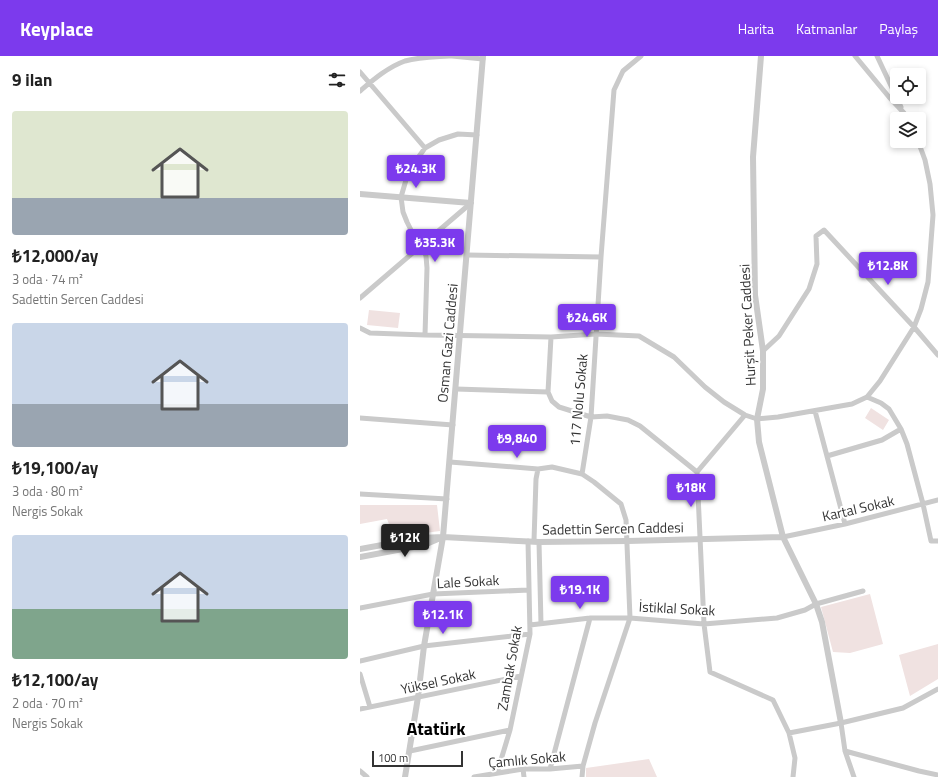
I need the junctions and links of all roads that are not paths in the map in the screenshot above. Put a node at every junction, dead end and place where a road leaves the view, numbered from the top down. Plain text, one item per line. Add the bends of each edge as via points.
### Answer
1 (449, 56) edge
2 (452, 56) edge
3 (641, 56) edge
4 (761, 56) edge
5 (855, 56) edge
6 (877, 56) edge
7 (483, 58) edge
8 (360, 72) edge
9 (369, 83) junction
10 (360, 91) edge
11 (903, 112) edge
12 (904, 112) edge
13 (476, 135) junction
14 (425, 148) junction
15 (921, 148) edge
16 (360, 194) edge
17 (401, 197) junction
18 (471, 203) junction
19 (422, 245) junction
20 (467, 255) junction
21 (601, 257) junction
22 (360, 298) edge
23 (914, 327) junction
24 (360, 328) edge
25 (596, 334) junction
26 (425, 335) junction
27 (460, 335) junction
28 (551, 337) junction
29 (763, 351) junction
30 (938, 355) edge
31 (456, 390) junction
32 (548, 392) junction
33 (867, 397) junction
34 (815, 411) junction
35 (745, 415) junction
36 (591, 417) junction
37 (360, 418) edge
38 (756, 419) junction
39 (453, 425) junction
40 (901, 429) junction
41 (827, 456) junction
42 (450, 462) junction
43 (538, 469) junction
44 (698, 472) junction
45 (582, 474) junction
46 (360, 494) edge
47 (447, 499) junction
48 (938, 500) edge
49 (924, 504) junction
50 (845, 524) junction
51 (444, 537) junction
52 (783, 537) junction
53 (701, 539) junction
54 (534, 541) junction
55 (628, 541) junction
56 (938, 541) edge
57 (360, 549) edge
58 (360, 557) edge
59 (530, 590) junction
60 (863, 591) dead end
61 (434, 594) junction
62 (816, 604) junction
63 (360, 608) edge
64 (590, 618) junction
65 (630, 618) junction
66 (541, 624) junction
67 (704, 624) junction
68 (530, 625) junction
69 (530, 634) junction
70 (424, 646) junction
71 (360, 661) edge
72 (360, 674) edge
73 (521, 676) junction
74 (938, 689) edge
75 (418, 697) junction
76 (370, 707) junction
77 (360, 709) edge
78 (841, 723) junction
79 (510, 730) junction
80 (790, 733) junction
81 (410, 751) junction
82 (845, 751) junction
83 (583, 766) junction
84 (523, 769) junction
85 (550, 769) junction
86 (360, 771) edge
87 (498, 773) junction
88 (938, 775) edge
89 (367, 777) edge
90 (405, 777) edge
91 (474, 777) edge
92 (524, 777) edge
93 (582, 777) edge
94 (793, 777) edge
95 (854, 777) edge

1 - 9 street via 418,58 404,62
2 - 7 street
3 - 21 street, 117 Nolu Sokak via 623,71 614,90
4 - 29 street, Hurşit Peker Caddesi via 753,156 755,295
5 - 11 street
6 - 12 street
7 - 13 street, Osman Gazi Caddesi
8 - 9 street
9 - 10 street
9 - 14 street
13 - 14 street via 458,134
13 - 18 street, Osman Gazi Caddesi
14 - 17 street via 406,180
15 - 23 street via 930,184 933,215 928,282 922,309
16 - 17 street
17 - 18 street
17 - 19 street via 407,222
18 - 19 street
18 - 20 street, Osman Gazi Caddesi
19 - 22 street
19 - 26 street via 427,268
20 - 21 street
20 - 27 street, Osman Gazi Caddesi
21 - 25 street, 117 Nolu Sokak
23 - 29 street via 824,230 816,236 817,264 809,289 779,336
23 - 30 street
23 - 33 street via 880,382
24 - 26 street via 370,333
25 - 28 street
25 - 35 street via 640,336 674,357 724,402
25 - 36 street, 117 Nolu Sokak
26 - 27 street
27 - 28 street
27 - 31 street, Osman Gazi Caddesi
28 - 32 street
29 - 38 street, Hurşit Peker Caddesi via 763,389
31 - 32 street
31 - 39 street, Osman Gazi Caddesi
32 - 36 street via 552,401 559,407
33 - 34 street via 852,404
33 - 40 street via 889,409
34 - 38 street
34 - 41 street
35 - 38 street
35 - 44 street
36 - 44 street via 607,416 628,420 640,426
36 - 45 street, 117 Nolu Sokak
37 - 39 street
38 - 52 street, Hurşit Peker Caddesi via 759,442
39 - 42 street, Osman Gazi Caddesi
40 - 41 street via 882,440
40 - 49 street
41 - 50 street
42 - 43 street
42 - 47 street, Osman Gazi Caddesi
43 - 45 street via 552,467
43 - 54 street
44 - 53 street
45 - 55 street via 621,504
46 - 47 street
47 - 51 street, Osman Gazi Caddesi
48 - 49 street, Kartal Sokak
49 - 50 street, Kartal Sokak
49 - 56 street via 931,541
50 - 52 street, Kartal Sokak
51 - 54 street, Sadettin Sercen Caddesi
51 - 57 street, Sadettin Sercen Caddesi via 420,538
51 - 58 street, Sadettin Sercen Caddesi via 424,545
51 - 61 street, Osman Gazi Caddesi
52 - 53 street, Sadettin Sercen Caddesi
52 - 62 street, Hurşit Peker Caddesi
53 - 55 street, Sadettin Sercen Caddesi
53 - 67 street
54 - 55 street, Sadettin Sercen Caddesi
54 - 59 street, Zambak Sokak
54 - 66 street, Zambak Sokak
55 - 65 street
59 - 61 street, Lale Sokak
59 - 68 street, Zambak Sokak
60 - 62 street, İstiklal Sokak
61 - 63 street, Lale Sokak
61 - 70 street, Osman Gazi Caddesi
62 - 67 street, İstiklal Sokak via 806,610 777,618
62 - 78 street, Hurşit Peker Caddesi via 822,622
64 - 65 street
64 - 66 street
64 - 85 street
65 - 67 street, İstiklal Sokak
65 - 83 street, İstiklal Sokak
66 - 68 street
67 - 80 street via 710,672 773,700
68 - 69 street, Zambak Sokak
69 - 70 street
69 - 73 street, Zambak Sokak
70 - 71 street
70 - 75 street, Osman Gazi Caddesi
72 - 76 street
73 - 75 street, Yüksel Sokak
73 - 79 street, Zambak Sokak
74 - 78 street via 903,708
75 - 76 street, Yüksel Sokak
75 - 81 street, Osman Gazi Caddesi
76 - 77 street, Yüksel Sokak
78 - 80 street
78 - 82 street
79 - 81 street
79 - 87 street, Zambak Sokak
80 - 94 street via 795,758
81 - 90 street, Osman Gazi Caddesi
82 - 88 street
82 - 95 street
83 - 85 street, Çamlık Sokak
83 - 93 street, İstiklal Sokak
84 - 85 street, Çamlık Sokak
84 - 87 street, Çamlık Sokak
84 - 92 street
86 - 89 street
87 - 91 street, Çamlık Sokak

